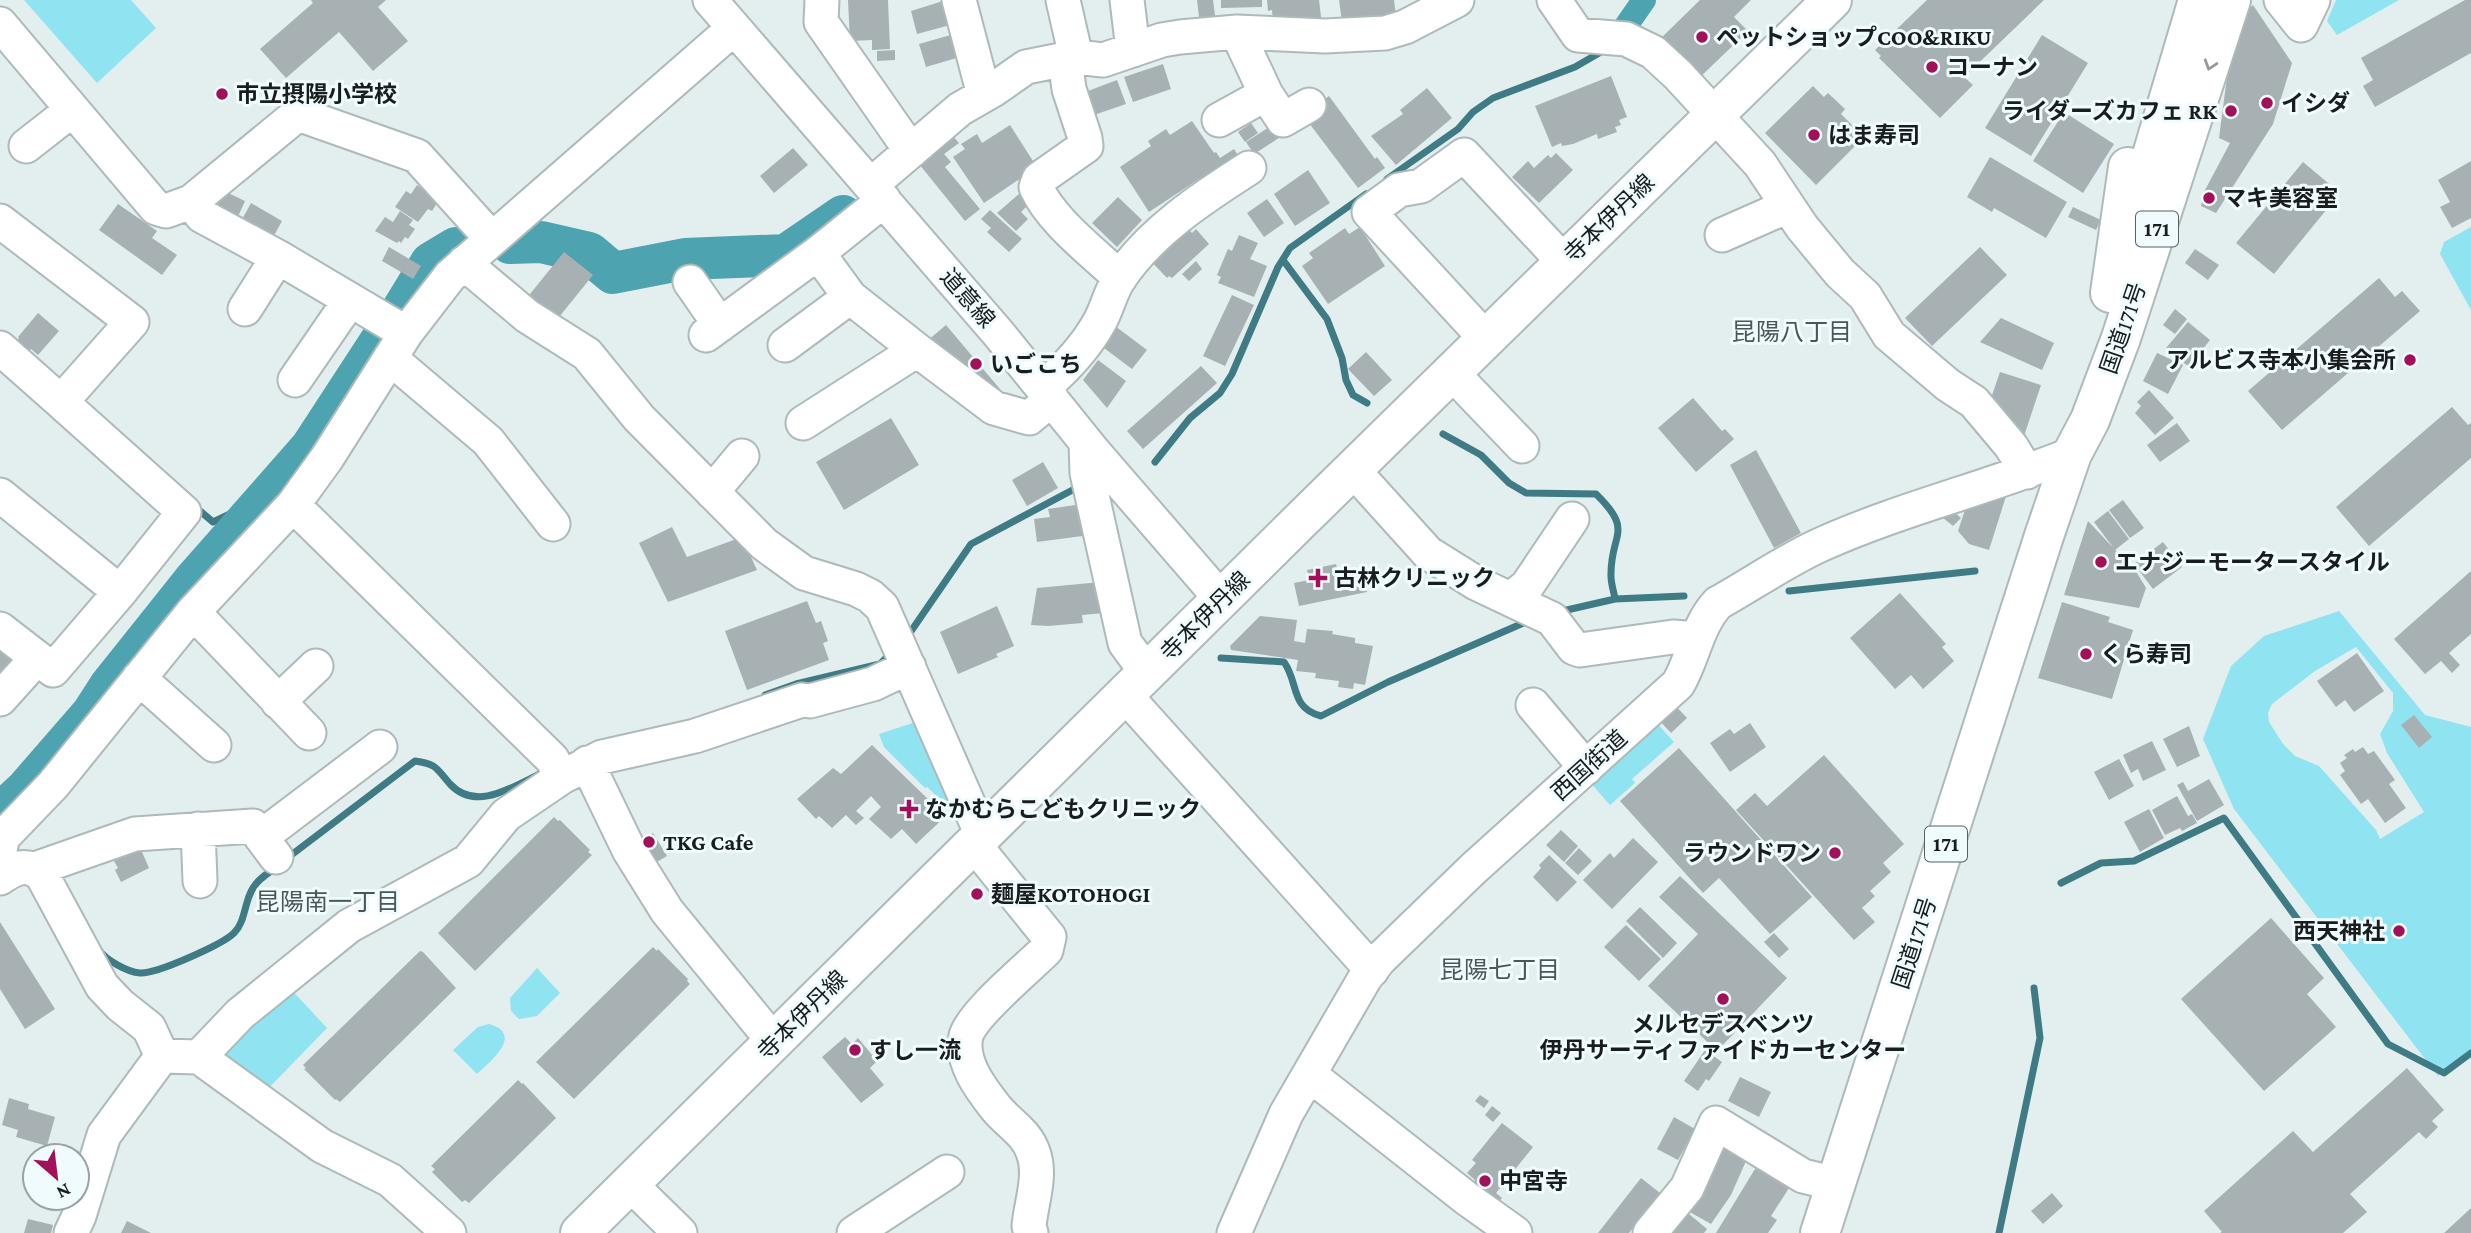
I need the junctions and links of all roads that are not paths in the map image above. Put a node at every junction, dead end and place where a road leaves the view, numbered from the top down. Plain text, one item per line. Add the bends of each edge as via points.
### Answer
1 (710, 0) edge
2 (822, 0) edge
3 (959, 0) edge
4 (1063, 0) edge
5 (1128, 0) edge
6 (1457, 0) edge
7 (1554, 0) edge
8 (1832, 0) edge
9 (2176, 0) edge
10 (2199, 0) edge
11 (2231, 0) edge
12 (2281, 0) edge
13 (2313, 0) edge
14 (0, 24) edge
15 (734, 27) junction
16 (1237, 32) junction
17 (1133, 50) junction
18 (1071, 58) junction
19 (1266, 94) junction
20 (984, 95) junction
21 (1309, 105) dead end
22 (72, 110) junction
23 (1715, 115) junction
24 (1219, 120) dead end
25 (26, 146) dead end
26 (911, 151) junction
27 (1248, 168) dead end
28 (878, 193) junction
29 (191, 202) junction
30 (1788, 206) junction
31 (0, 221) edge
32 (1721, 235) dead end
33 (491, 238) junction
34 (818, 253) junction
35 (278, 257) junction
36 (1564, 262) junction
37 (464, 263) junction
38 (1120, 278) junction
39 (690, 282) dead end
40 (2110, 293) junction
41 (850, 297) junction
42 (350, 300) junction
43 (245, 309) dead end
44 (1487, 340) junction
45 (785, 345) dead end
46 (398, 346) junction
47 (0, 348) edge
48 (917, 350) junction
49 (1453, 374) junction
50 (295, 380) dead end
51 (1048, 393) junction
52 (61, 402) junction
53 (817, 421) dead end
54 (1086, 443) junction
55 (1522, 446) dead end
56 (2072, 454) junction
57 (742, 456) dead end
58 (1353, 470) junction
59 (2027, 472) junction
60 (712, 492) junction
61 (0, 495) edge
62 (293, 505) junction
63 (1572, 519) dead end
64 (553, 524) dead end
65 (120, 592) junction
66 (1512, 598) junction
67 (1222, 600) junction
68 (193, 612) junction
69 (0, 629) edge
70 (1697, 639) junction
71 (36, 659) junction
72 (316, 666) dead end
73 (909, 667) junction
74 (139, 678) junction
75 (1136, 684) junction
76 (0, 699) edge
77 (278, 702) junction
78 (1533, 705) dead end
79 (309, 733) dead end
80 (214, 745) dead end
81 (380, 747) dead end
82 (1586, 768) junction
83 (574, 770) junction
84 (198, 830) junction
85 (982, 835) junction
86 (0, 850) edge
87 (35, 870) junction
88 (0, 878) edge
89 (200, 881) dead end
90 (1372, 970) junction
91 (775, 1043) junction
92 (162, 1056) junction
93 (199, 1057) junction
94 (1310, 1074) junction
95 (947, 1172) dead end
96 (630, 1184) junction
97 (1836, 1184) junction
98 (685, 1231) edge
99 (71, 1233) edge
100 (449, 1233) edge
101 (579, 1233) edge
102 (854, 1233) edge
103 (1031, 1233) edge
104 (1234, 1233) edge
105 (1516, 1233) edge
106 (1650, 1233) edge
107 (1820, 1233) edge

1 - 15 street, 道意線
2 - 26 street via 821,22
3 - 20 street
4 - 18 street
5 - 17 street
6 - 16 street via 1385,33
7 - 23 street via 1578,35 1626,39 1653,52
8 - 23 main road, 寺本伊丹線
9 - 40 main road via 2131,139
10 - 40 main road, 国道171号 / 171
11 -> 56 main road, 国道171号 / 171 via 2121,338
12 - 13 street via 2301,24
14 - 22 street
15 - 28 street, 道意線
15 - 33 street
16 - 17 street via 1180,37
16 - 19 street
17 - 18 street via 1103,60
18 - 20 street via 1026,67
18 - 38 street via 1069,89 1086,146 1039,179 1036,187 1055,216
19 - 21 street via 1283,120
19 - 24 street
20 - 26 street via 960,108
22 - 25 street
22 - 29 street via 156,208 166,211
23 - 30 street via 1760,164
23 - 36 main road, 寺本伊丹線
26 - 28 street
27 - 38 street via 1161,232
28 - 34 street
28 - 51 street, 道意線
29 - 33 street via 298,114 417,156
29 - 35 street via 202,216
30 - 32 street
30 - 59 street via 1840,273 1865,296 1889,335 1974,402
31 - 52 street via 132,322
33 - 37 street
34 - 39 street via 764,304 713,330
34 - 41 street
35 - 42 street
35 - 43 street
36 - 44 main road, 寺本伊丹線
36 - 44 street via 1464,155 1421,186 1399,190 1369,212
37 - 46 street
37 - 60 street via 527,316 587,354 639,418
38 - 51 street via 1099,323
40 - 56 main road, 国道171号 / 171 via 2075,413
41 - 45 street
41 - 48 street
42 - 46 street
42 - 50 street
44 - 49 main road, 寺本伊丹線
46 - 62 street
46 - 64 street via 488,441
47 - 52 street
48 - 51 street via 994,408 1029,418
48 - 53 street
49 - 55 street
49 - 58 main road, 寺本伊丹線
51 - 54 street, 道意線
52 - 65 street via 184,512
54 - 67 street, 道意線
54 - 75 street via 1087,473
56 - 59 street, 西国街道
56 - 97 main road, 国道171号 / 171
57 - 60 street
58 - 66 street via 1428,553 1476,583
58 - 67 main road, 寺本伊丹線
59 - 70 street, 西国街道 via 1878,521 1818,546 1718,603
60 - 73 street via 764,544 804,573 870,596 882,607
61 - 65 street
62 - 68 street
62 - 83 street via 552,759
63 - 66 street via 1527,586
65 - 71 street via 53,670
66 - 70 street via 1552,619 1580,650 1672,637
67 - 75 main road, 寺本伊丹線
68 - 74 street
68 - 77 street
69 - 71 street
70 - 82 street, 西国街道 via 1678,684
71 - 76 street
72 - 77 street
73 - 83 street via 873,684 802,700 695,736 602,757
73 - 85 street
74 - 80 street
74 - 86 street via 53,785 3,836
75 - 85 main road, 寺本伊丹線
75 - 90 street
77 - 79 street
78 - 82 street
81 - 84 street via 269,847 253,826
82 - 90 street, 西国街道 via 1473,869
83 - 91 street via 667,911
83 - 93 street via 506,815 468,861 349,926 240,1014
84 - 87 street via 135,834
84 - 89 street
85 - 91 main road, 寺本伊丹線
85 - 103 street via 981,853 1049,937 1046,950 980,1014 966,1035 967,1060 980,1087 1023,1133 1034,1153 1037,1173 1028,1226
87 - 88 street via 15,868
87 - 92 street via 45,878 102,986 149,1028
90 - 94 street, 西国街道
91 - 96 main road, 寺本伊丹線
92 - 93 street
92 - 99 street via 104,1135
93 - 100 street via 322,1146 390,1180
94 - 104 street, 西国街道 via 1286,1114
94 - 105 street
95 - 102 street
96 - 98 street
96 - 101 main road, 寺本伊丹線
97 - 106 street via 1802,1176 1716,1123 1687,1188
97 - 107 main road, 国道171号 / 171

